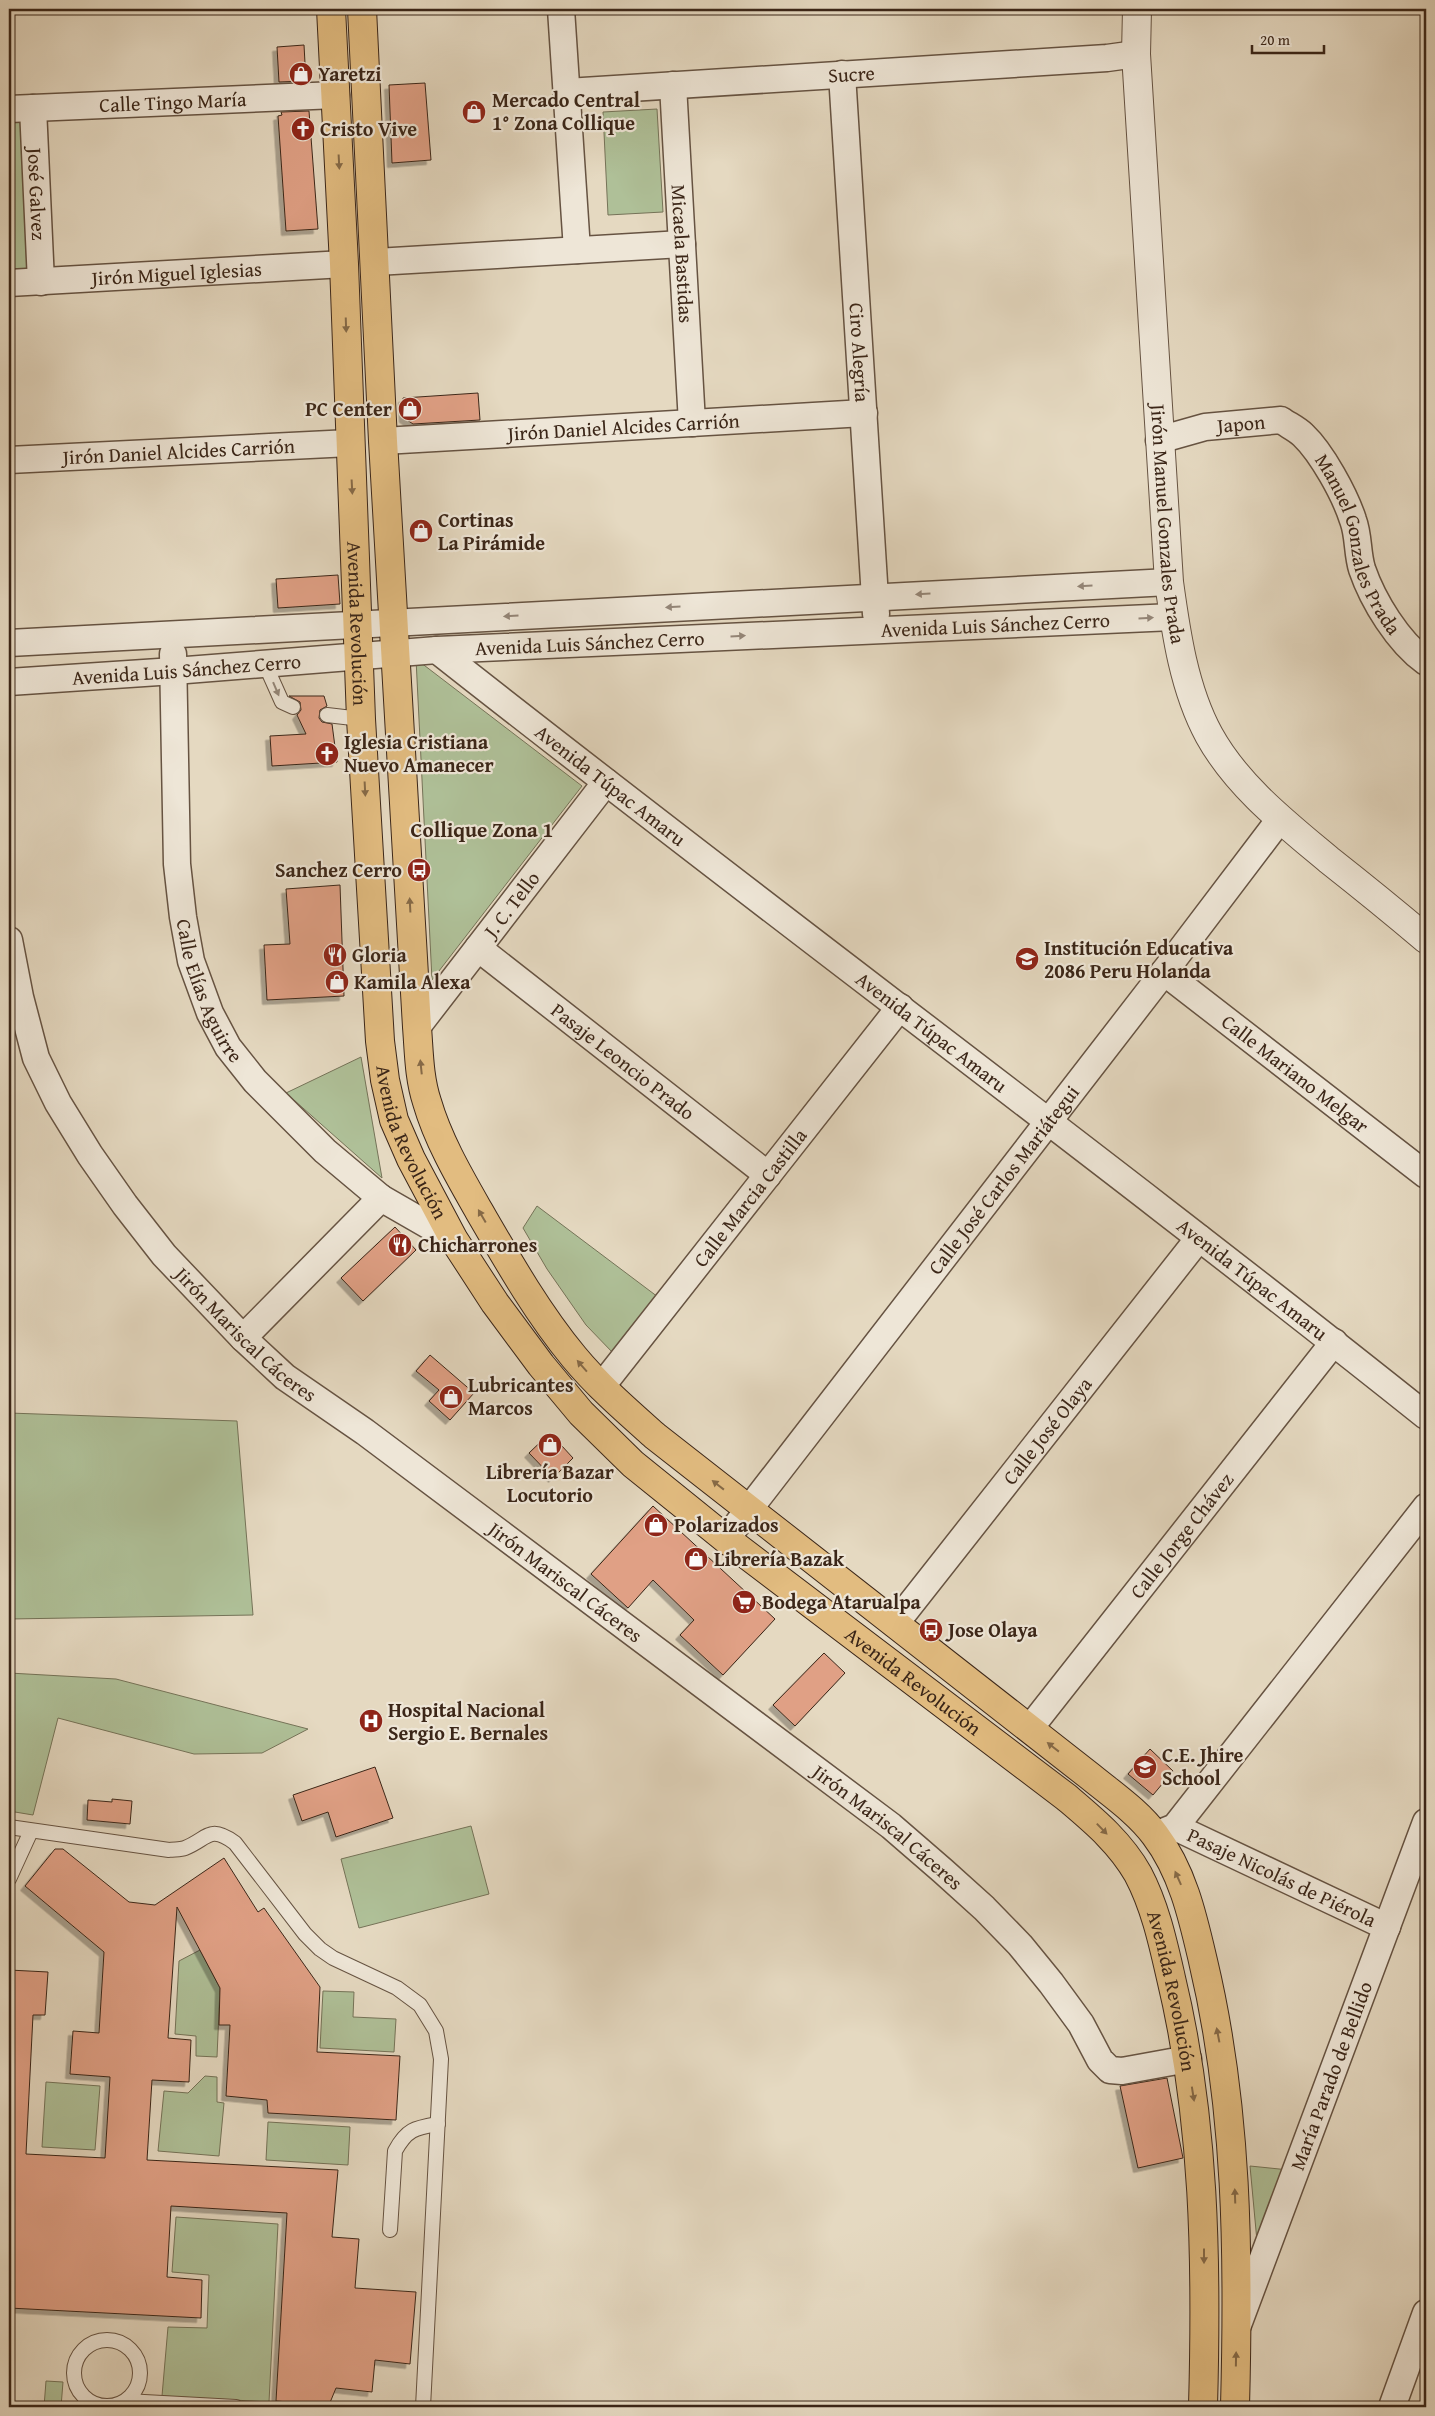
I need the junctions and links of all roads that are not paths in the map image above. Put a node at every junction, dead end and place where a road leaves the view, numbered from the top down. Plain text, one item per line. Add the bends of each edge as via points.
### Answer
1 (331, 9) edge
2 (362, 9) edge
3 (561, 9) edge
4 (1137, 9) edge
5 (1136, 54) junction
6 (842, 74) junction
7 (673, 85) junction
8 (567, 92) junction
9 (336, 95) junction
10 (21, 108) edge
11 (682, 244) junction
12 (577, 250) junction
13 (376, 262) junction
14 (344, 264) junction
15 (41, 282) junction
16 (9, 283) edge
17 (864, 413) junction
18 (692, 423) junction
19 (1160, 440) junction
20 (383, 441) junction
21 (350, 443) junction
22 (1313, 447) joint
23 (9, 460) edge
24 (1169, 582) junction
25 (875, 596) junction
26 (1174, 617) junction
27 (395, 622) junction
28 (358, 625) junction
29 (877, 630) junction
30 (173, 636) junction
31 (9, 643) edge
32 (437, 650) junction
33 (397, 653) junction
34 (360, 656) junction
35 (1426, 662) edge
36 (265, 664) junction
37 (174, 671) junction
38 (9, 682) edge
39 (293, 707) dead end
40 (328, 714) dead end
41 (361, 719) junction
42 (606, 782) junction
43 (1280, 819) junction
44 (1426, 939) edge
45 (9, 940) edge
46 (478, 948) junction
47 (1164, 972) junction
48 (900, 1007) junction
49 (417, 1027) junction
50 (1049, 1120) junction
51 (768, 1175) junction
52 (1426, 1175) edge
53 (380, 1198) junction
54 (1199, 1238) junction
55 (454, 1240) junction
56 (243, 1338) junction
57 (1334, 1342) junction
58 (601, 1387) junction
59 (1426, 1416) edge
60 (1426, 1507) edge
61 (749, 1510) junction
62 (726, 1539) junction
63 (895, 1624) junction
64 (1030, 1728) junction
65 (1426, 1822) edge
66 (9, 1827) edge
67 (31, 1831) junction
68 (1165, 1831) junction
69 (9, 1878) edge
70 (1387, 1927) junction
71 (1188, 2058) junction
72 (438, 2124) junction
73 (390, 2230) dead end
74 (1426, 2313) edge
75 (1236, 2330) junction
76 (126, 2401) junction
77 (106, 2407) edge
78 (236, 2407) edge
79 (423, 2407) edge
80 (1203, 2407) edge
81 (1235, 2407) edge
82 (1392, 2407) edge

1 - 9 main road, Avenida Revolución
2 - 13 main road, Avenida Revolución
3 - 8 street
4 - 5 street, Jirón Manuel Gonzales Prada
5 - 6 street, Sucre
5 - 19 street, Jirón Manuel Gonzales Prada
6 - 7 street, Sucre
6 - 17 street, Ciro Alegría
7 - 8 street, Sucre
7 - 11 street, Micaela Bastidas
8 - 12 street
9 - 10 street, Calle Tingo María
9 -> 14 main road, Avenida Revolución
10 - 15 street, José Galvez
11 - 12 street
11 - 18 street, Micaela Bastidas
12 - 13 street
13 - 20 main road, Avenida Revolución
14 - 15 street, Jirón Miguel Iglesias
14 -> 21 main road, Avenida Revolución
15 - 16 street, Jirón Miguel Iglesias
17 - 18 street, Jirón Daniel Alcides Carrión
17 - 25 street, Ciro Alegría
18 - 20 street, Jirón Daniel Alcides Carrión
19 - 22 street, Japon via 1205,427 1281,420 1303,434
19 - 24 street, Jirón Manuel Gonzales Prada
20 - 27 main road, Avenida Revolución
21 - 23 street, Jirón Daniel Alcides Carrión
21 -> 28 main road, Avenida Revolución
22 - 35 street, Manuel Gonzales Prada via 1352,517 1359,536 1362,568 1386,617 1412,651
24 -> 25 street, Avenida Luis Sánchez Cerro
24 - 26 street, Jirón Manuel Gonzales Prada
25 -> 27 street, Avenida Luis Sánchez Cerro
25 - 29 street, Ciro Alegría
29 -> 26 street, Avenida Luis Sánchez Cerro
26 - 43 street, Jirón Manuel Gonzales Prada via 1196,706 1210,735 1227,762
27 - 28 street, Avenida Luis Sánchez Cerro
27 - 33 main road, Avenida Revolución
28 - 30 street, Avenida Luis Sánchez Cerro
28 - 34 main road, Avenida Revolución
32 -> 29 street, Avenida Luis Sánchez Cerro
30 - 31 street, Avenida Luis Sánchez Cerro
30 - 37 street, Calle Elías Aguirre
32 - 33 street, Avenida Luis Sánchez Cerro
32 - 42 street, Avenida Túpac Amaru
33 - 34 street, Avenida Luis Sánchez Cerro
49 -> 33 main road, Avenida Revolución
34 - 36 street, Avenida Luis Sánchez Cerro
34 - 41 main road, Avenida Revolución
36 - 37 street, Avenida Luis Sánchez Cerro
36 -> 39 lane via 282,702
37 - 38 street, Avenida Luis Sánchez Cerro
37 - 53 street, Calle Elías Aguirre via 177,864 191,961 210,1013 228,1047 255,1081 325,1151
40 - 41 lane
41 -> 55 main road, Avenida Revolución via 385,1080 394,1120 411,1160
42 - 46 street, J. C. Tello
42 - 48 street, Avenida Túpac Amaru
43 - 44 street, Jirón Manuel Gonzales Prada
43 - 47 street, Calle José Carlos Mariátegui
45 - 56 street, Jirón Mariscal Cáceres via 36,1058 58,1104 90,1155 159,1248
46 - 49 street, J. C. Tello
46 - 51 street, Pasaje Leoncio Prado
47 - 50 street, Calle José Carlos Mariátegui
47 - 52 street, Calle Mariano Melgar
48 - 50 street, Avenida Túpac Amaru
48 - 51 street, Calle Marcia Castilla
58 -> 49 main road, Avenida Revolución via 573,1356 538,1306 461,1179 426,1101
50 - 54 street, Avenida Túpac Amaru
50 - 61 street, Calle José Carlos Mariátegui
51 - 58 street, Calle Marcia Castilla
53 - 55 street, Calle Elías Aguirre
53 - 56 street
54 - 57 street, Avenida Túpac Amaru
54 - 63 street, Calle José Olaya
55 - 62 main road, Avenida Revolución via 541,1365 581,1413 633,1464
56 - 71 street, Jirón Mariscal Cáceres via 285,1377 381,1444 898,1832 984,1908 1020,1945 1081,2024 1100,2060 1110,2070 1122,2071
57 - 59 street, Avenida Túpac Amaru
57 - 64 street, Calle Jorge Chávez
61 -> 58 main road, Avenida Revolución via 655,1436
60 - 68 street
61 - 62 street, Calle José Carlos Mariátegui
61 - 63 main road, Avenida Revolución
62 -> 71 main road, Avenida Revolución via 1010,1753 1091,1818 1122,1850 1138,1874 1153,1910
63 - 64 main road, Avenida Revolución
68 -> 64 main road, Avenida Revolución via 1129,1808
65 - 70 street, María Parado de Bellido
66 - 67 lane
67 - 69 lane
67 - 72 lane via 169,1850 185,1848 206,1835 223,1834 235,1843 320,1949 397,1988 420,2005 436,2031 441,2059
68 - 70 street, Pasaje Nicolás de Piérola
75 -> 68 main road, Avenida Revolución via 1237,2235 1228,2093 1208,1984 1186,1894 1170,1860
70 - 75 street, María Parado de Bellido
71 -> 80 main road, Avenida Revolución via 1201,2167
72 - 73 lane via 414,2128 394,2151
72 - 79 lane
74 - 82 street
81 -> 75 main road, Avenida Revolución
76 - 77 lane
76 - 77 lane via 139,2383 138,2361 124,2345 103,2341 92,2344 78,2360 75,2381 80,2391 96,2404
76 - 78 lane

